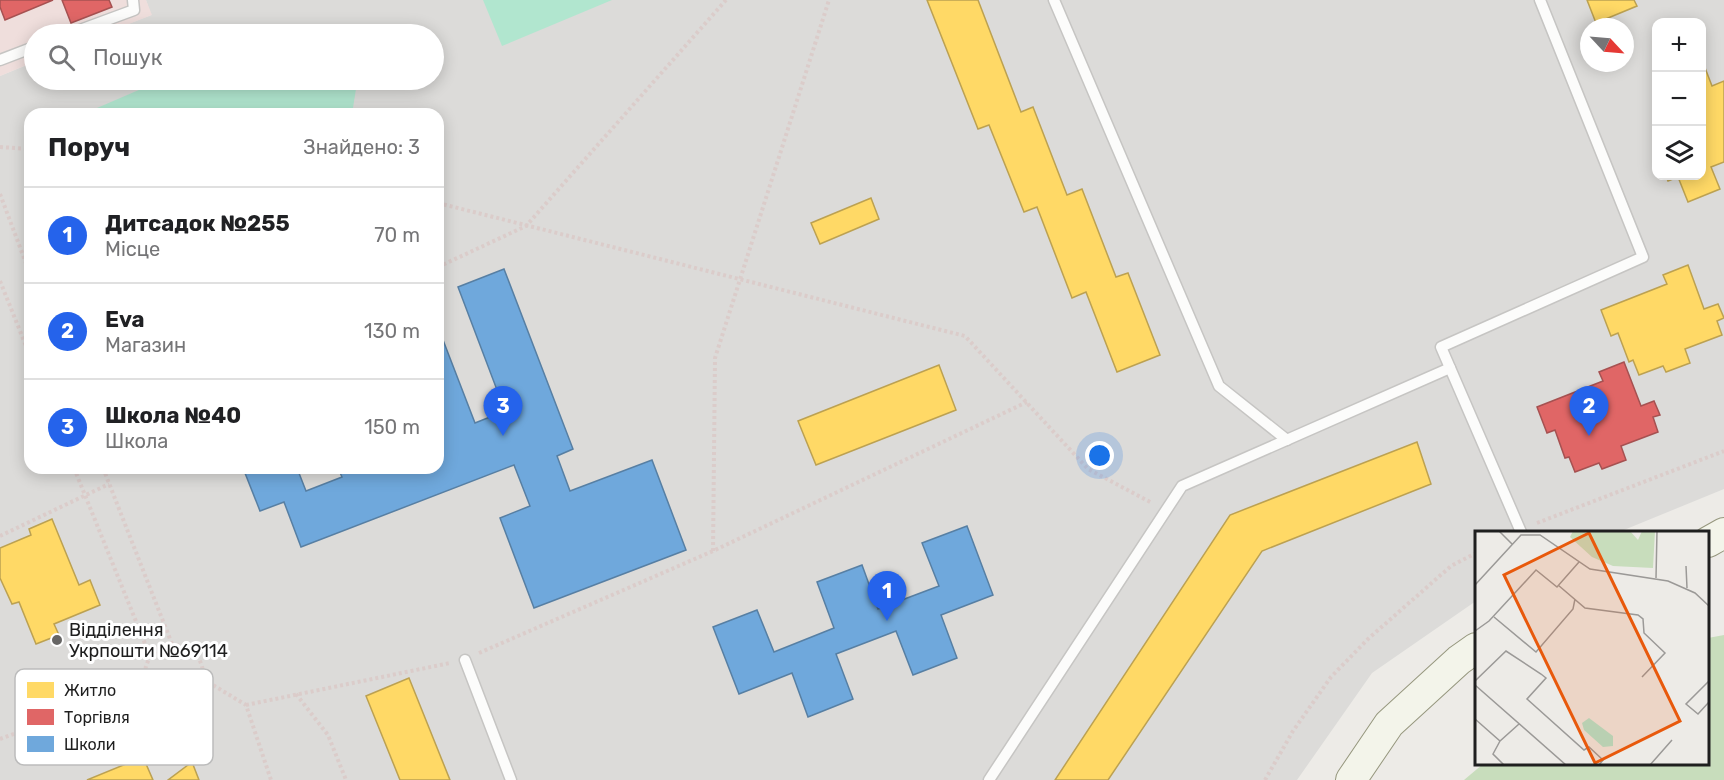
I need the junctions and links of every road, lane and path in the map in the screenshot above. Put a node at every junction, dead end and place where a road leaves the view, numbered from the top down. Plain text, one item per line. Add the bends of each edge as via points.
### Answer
1 (133, 0) edge
2 (726, 0) edge
3 (829, 0) edge
4 (1054, 0) edge
5 (1540, 0) edge
6 (96, 24) edge
7 (24, 52) edge
8 (0, 60) edge
9 (0, 147) edge
10 (24, 149) edge
11 (0, 194) edge
12 (444, 204) edge
13 (526, 226) junction
14 (24, 258) edge
15 (444, 264) edge
16 (740, 280) junction
17 (0, 281) edge
18 (24, 341) edge
19 (1450, 368) junction
20 (1027, 402) junction
21 (1287, 440) junction
22 (1724, 451) edge
23 (76, 474) edge
24 (105, 474) edge
25 (109, 484) junction
26 (85, 497) junction
27 (1166, 510) junction
28 (1521, 531) edge
29 (1724, 532) edge
30 (0, 536) edge
31 (1709, 543) edge
32 (1709, 544) edge
33 (1724, 547) edge
34 (713, 551) junction
35 (1475, 554) edge
36 (172, 644) junction
37 (1475, 649) edge
38 (150, 656) junction
39 (465, 660) junction
40 (145, 669) edge
41 (203, 669) edge
42 (213, 685) edge
43 (297, 694) junction
44 (246, 705) junction
45 (15, 733) edge
46 (0, 739) edge
47 (271, 780) edge
48 (346, 780) edge
49 (511, 780) edge
50 (989, 780) edge
51 (1265, 780) edge
52 (1351, 780) edge

1 - 6 lane via 134,10
2 - 13 path
3 - 16 path
4 - 21 lane via 1219,386
5 - 19 lane via 1643,257 1441,347
7 - 8 lane
9 - 10 path
11 - 14 path
12 - 13 path
13 - 15 path
13 - 16 path
16 - 20 path via 965,336
16 - 34 path via 715,358
17 - 18 path
19 - 21 lane
19 - 28 lane
20 - 27 path via 1088,469
20 - 34 path
21 - 27 lane via 1182,486
22 - 28 path
23 - 26 path
24 - 25 path
25 - 26 path
25 - 36 path
26 - 30 path
26 - 38 path
27 - 50 lane
29 - 31 main road
32 - 33 lane
34 - 39 path
35 - 51 path via 1451,567 1368,639 1331,677
36 - 38 path
36 - 41 path via 196,654
37 - 52 main road via 1389,724
38 - 40 path
39 - 43 path
39 - 49 lane
42 - 44 path
43 - 44 path
43 - 48 path via 327,735
44 - 47 path
45 - 46 path

